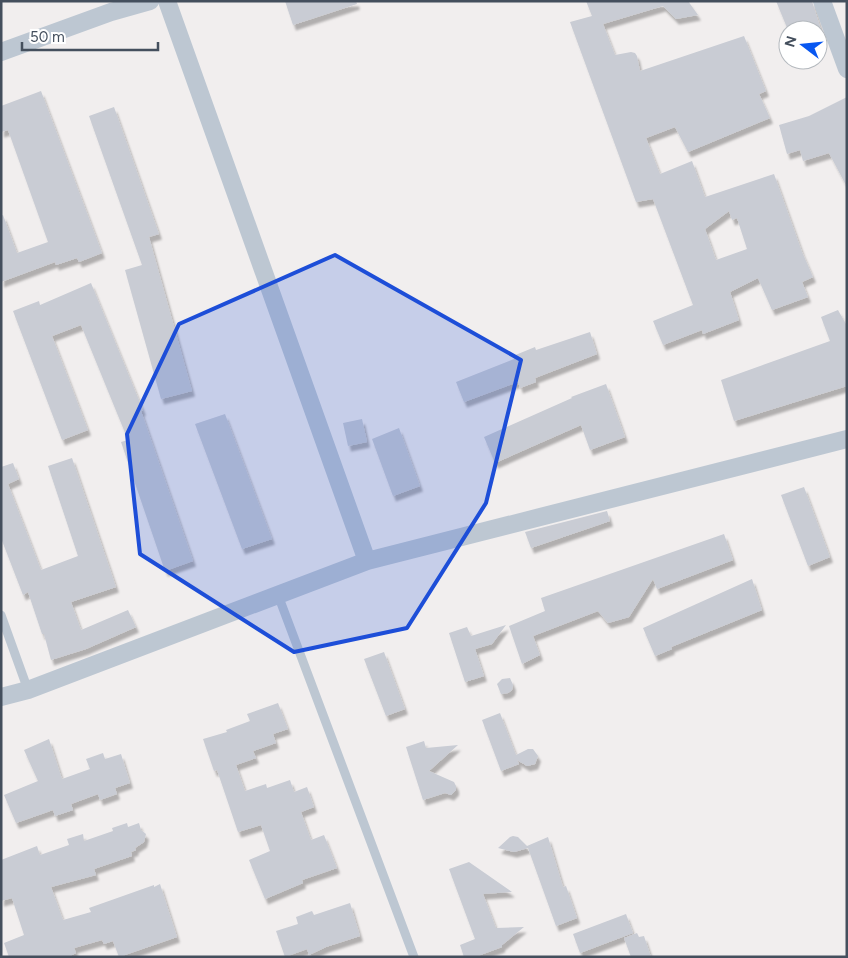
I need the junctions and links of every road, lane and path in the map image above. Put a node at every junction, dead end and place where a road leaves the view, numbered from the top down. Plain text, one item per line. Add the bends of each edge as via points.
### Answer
1 (167, 1) edge
2 (822, 1) edge
3 (146, 2) edge
4 (1, 52) edge
5 (847, 69) edge
6 (847, 439) edge
7 (367, 560) junction
8 (278, 595) junction
9 (1, 615) edge
10 (28, 690) junction
11 (1, 697) edge
12 (414, 957) edge

1 - 7 street
2 - 5 street
3 - 4 street
6 - 7 street
7 - 8 street
8 - 10 street
8 - 12 lane
9 - 10 lane
10 - 11 street

